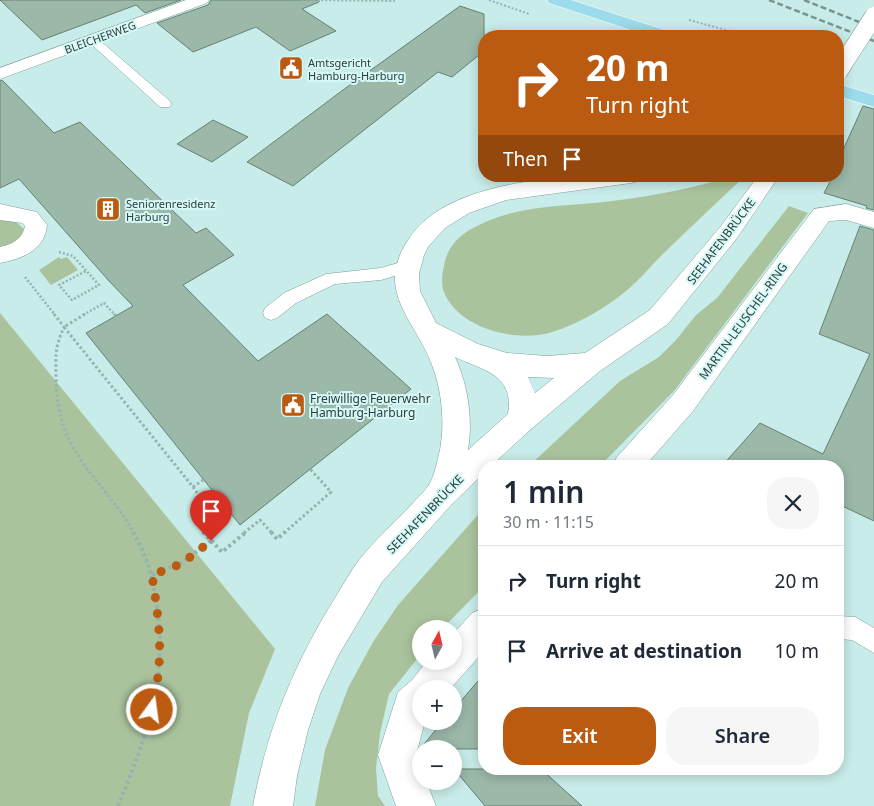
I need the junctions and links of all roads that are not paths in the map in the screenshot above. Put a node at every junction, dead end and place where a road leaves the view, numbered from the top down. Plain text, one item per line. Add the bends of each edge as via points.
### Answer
1 (201, 0) edge
2 (556, 0) edge
3 (874, 16) edge
4 (647, 30) edge
5 (93, 40) junction
6 (844, 63) edge
7 (0, 74) edge
8 (844, 92) edge
9 (874, 101) edge
10 (165, 104) dead end
11 (586, 182) edge
12 (765, 182) edge
13 (0, 212) edge
14 (874, 220) edge
15 (2, 255) edge
16 (408, 266) junction
17 (271, 313) dead end
18 (430, 331) junction
19 (496, 362) junction
20 (591, 364) junction
21 (521, 420) junction
22 (632, 460) edge
23 (441, 494) junction
24 (844, 628) edge
25 (478, 632) edge
26 (874, 641) edge
27 (462, 649) edge
28 (443, 670) edge
29 (434, 680) edge
30 (412, 704) edge
31 (273, 806) edge
32 (416, 806) edge

1 - 5 main road, BLEICHERWEG
2 - 4 main road
3 - 6 main road, bridge
5 - 7 main road, BLEICHERWEG
5 - 10 lane
8 - 9 main road
11 - 16 main road via 511,192 471,204 428,228 418,240
12 - 20 main road, SEEHAFENBRÜCKE via 729,232 659,317
13 - 15 main road via 29,217 36,225 29,242
14 - 22 main road, MARTIN-LEUSCHEL-RING via 846,212 822,214 684,403
16 - 17 lane via 381,274 332,278 290,298
16 - 18 main road via 407,289
18 - 19 main road via 472,354
18 - 23 main road via 449,375 457,426 453,460
19 - 20 main road via 559,368
19 - 21 main road via 517,382 524,407
20 - 21 main road, SEEHAFENBRÜCKE
21 - 23 main road, SEEHAFENBRÜCKE
23 - 31 main road, SEEHAFENBRÜCKE via 371,571 326,644 304,689 290,730
24 - 26 lane via 855,628
25 - 27 main road
28 - 29 main road
30 - 32 main road via 397,755

